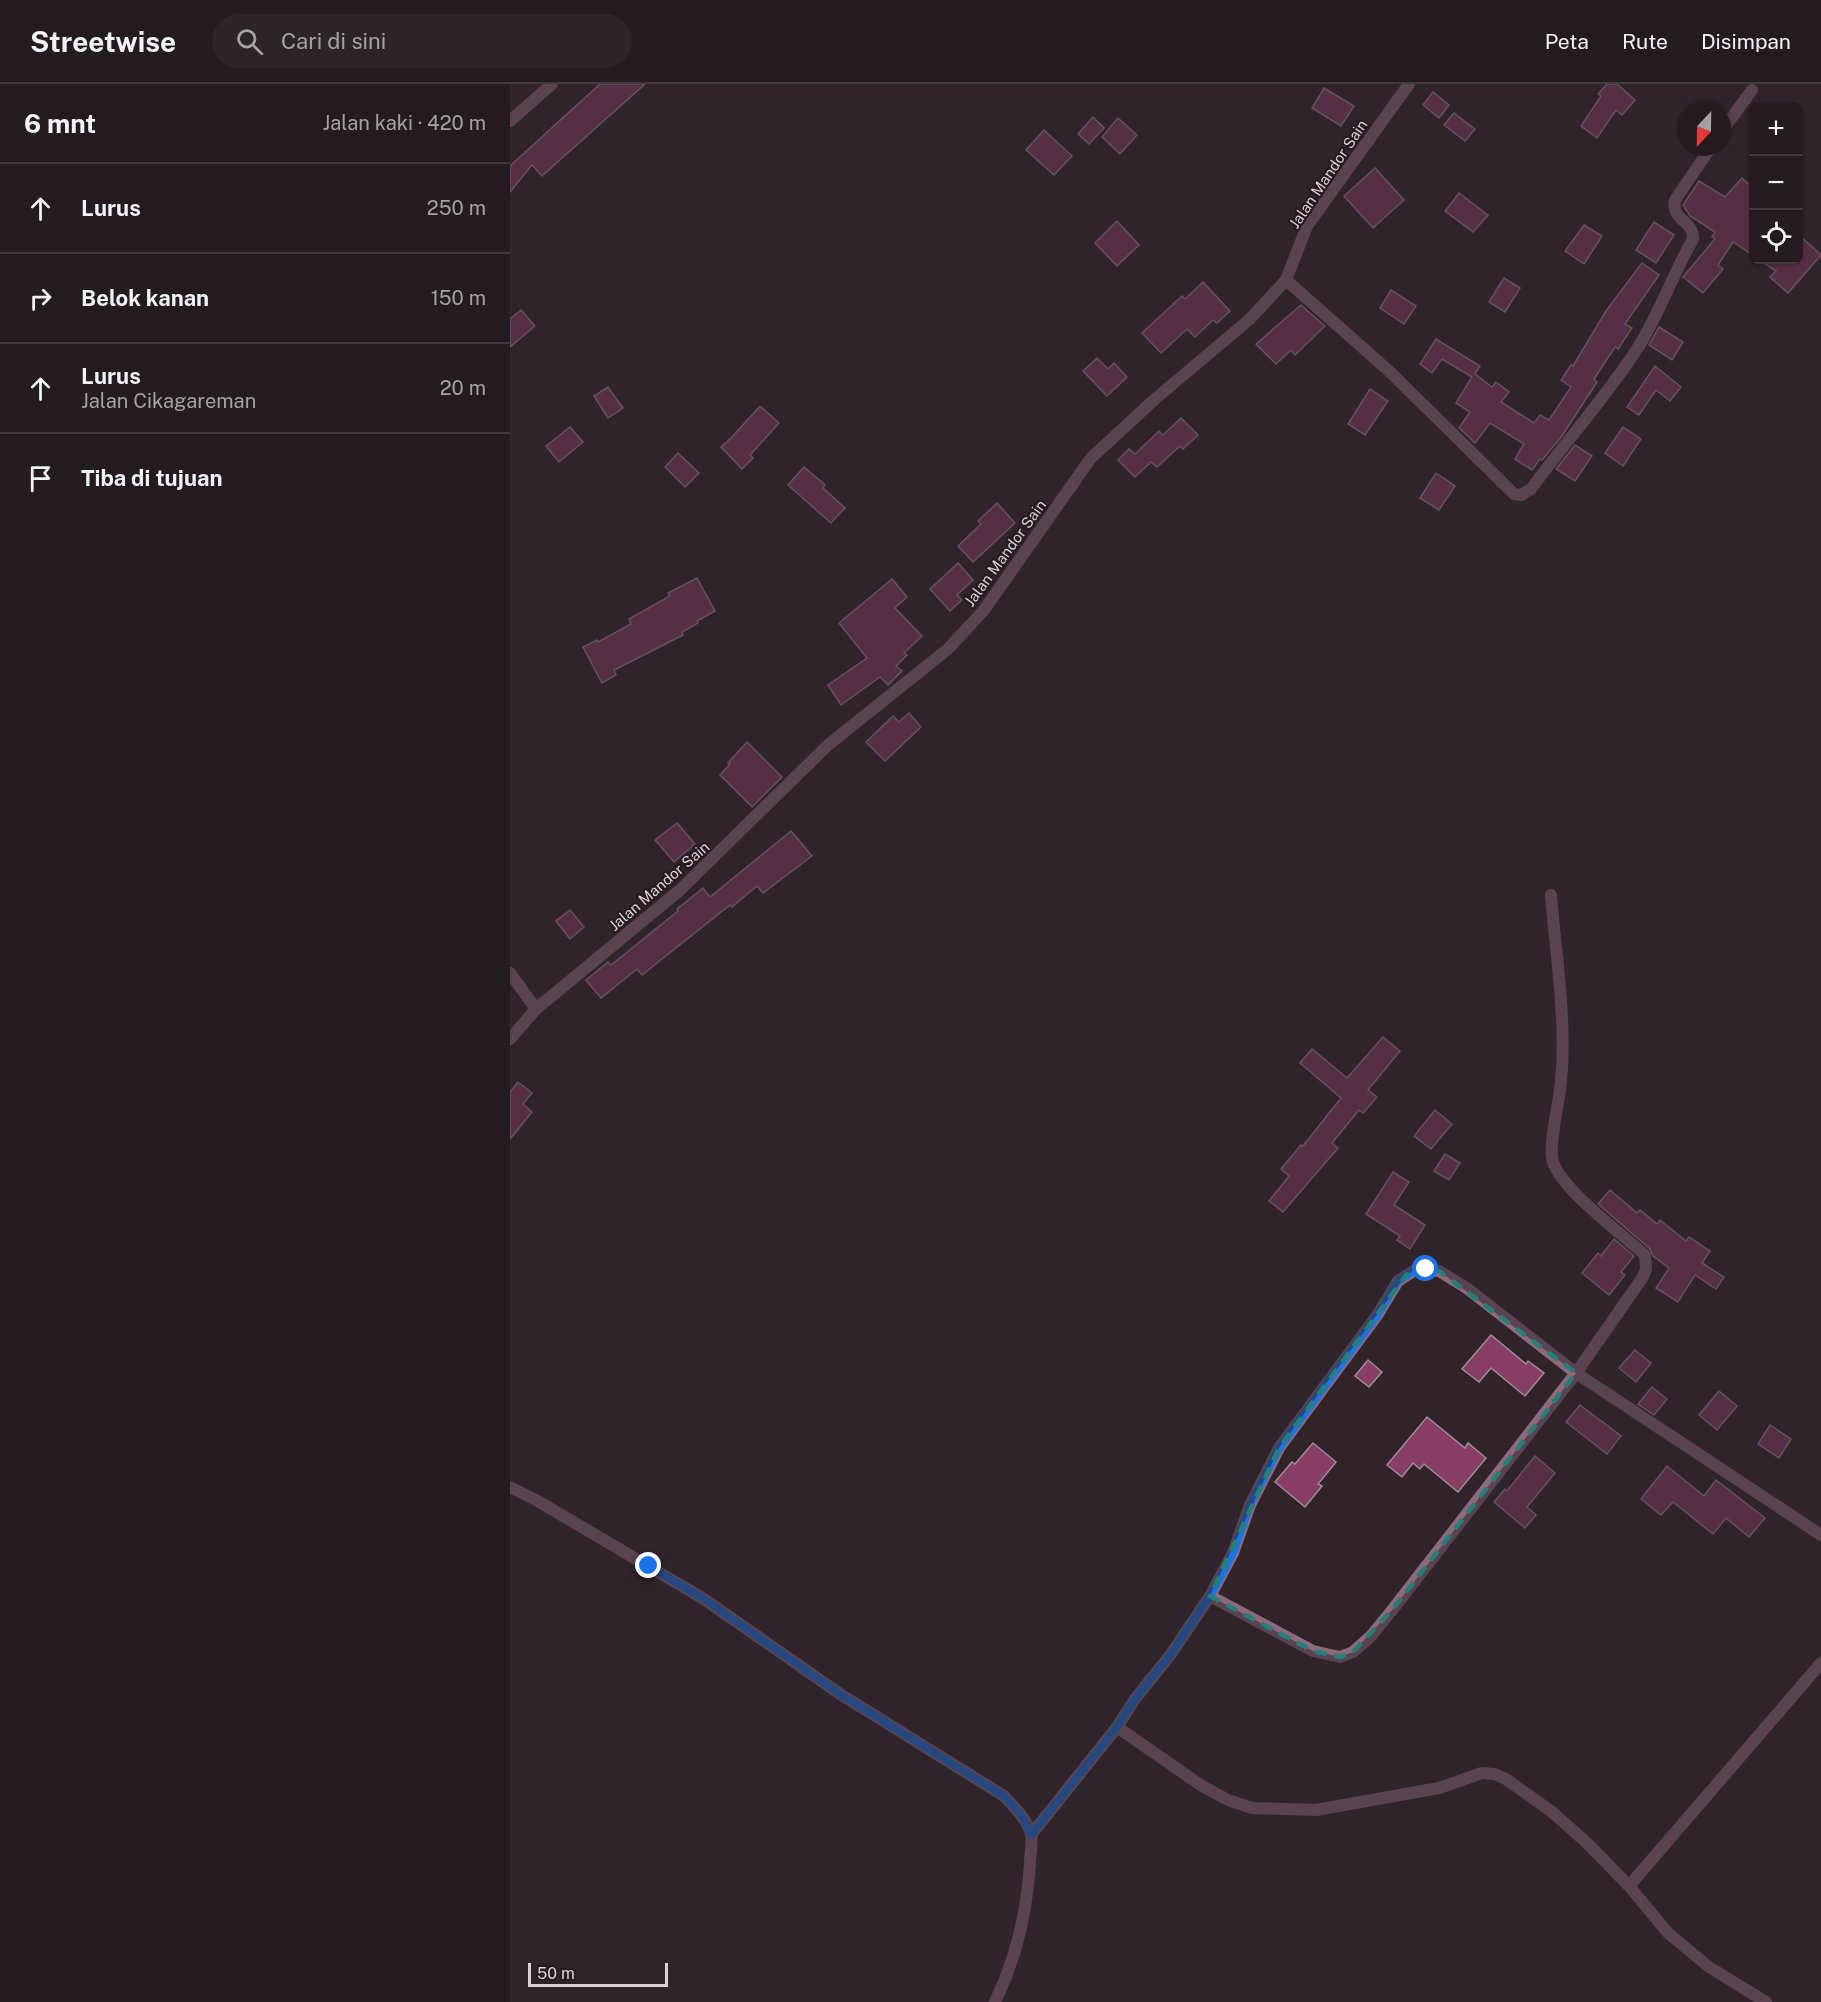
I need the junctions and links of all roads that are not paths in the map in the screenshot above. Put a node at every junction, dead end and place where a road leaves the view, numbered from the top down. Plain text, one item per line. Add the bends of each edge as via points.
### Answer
1 (552, 84) edge
2 (1409, 84) edge
3 (1752, 90) dead end
4 (1731, 119) edge
5 (510, 121) edge
6 (1705, 156) edge
7 (1286, 280) junction
8 (1551, 895) dead end
9 (510, 973) edge
10 (536, 1009) junction
11 (510, 1039) edge
12 (1576, 1373) junction
13 (510, 1487) edge
14 (1821, 1536) edge
15 (1210, 1596) junction
16 (1821, 1664) edge
17 (1117, 1727) junction
18 (1031, 1835) junction
19 (1629, 1886) junction
20 (995, 2002) edge
21 (1766, 2002) edge

1 - 5 street
2 - 7 street, Jalan Mandor Sain via 1307,226
3 - 4 street
6 - 7 street via 1674,206 1693,231 1693,239 1658,312 1606,392 1531,489 1521,495 1514,494 1389,371
7 - 10 street, Jalan Mandor Sain via 1250,319 1091,458 984,610 948,649 828,745 680,890
8 - 12 street via 1562,1019 1552,1161 1563,1181 1637,1247 1647,1262 1643,1277
9 - 10 street
10 - 11 street, Jalan Mandor Sain
12 - 14 street
12 - 15 street via 1386,1618 1353,1652 1340,1657 1313,1651
12 - 15 street via 1439,1270 1415,1270 1406,1275 1279,1448
13 - 18 street via 698,1596 840,1694 1004,1796 1022,1816
15 - 17 street
16 - 19 street
17 - 18 street
17 - 19 street via 1202,1786 1252,1808 1316,1810 1439,1788 1482,1773 1494,1774 1524,1790 1552,1812
18 - 20 street via 1023,1926
19 - 21 street via 1668,1933 1709,1967

